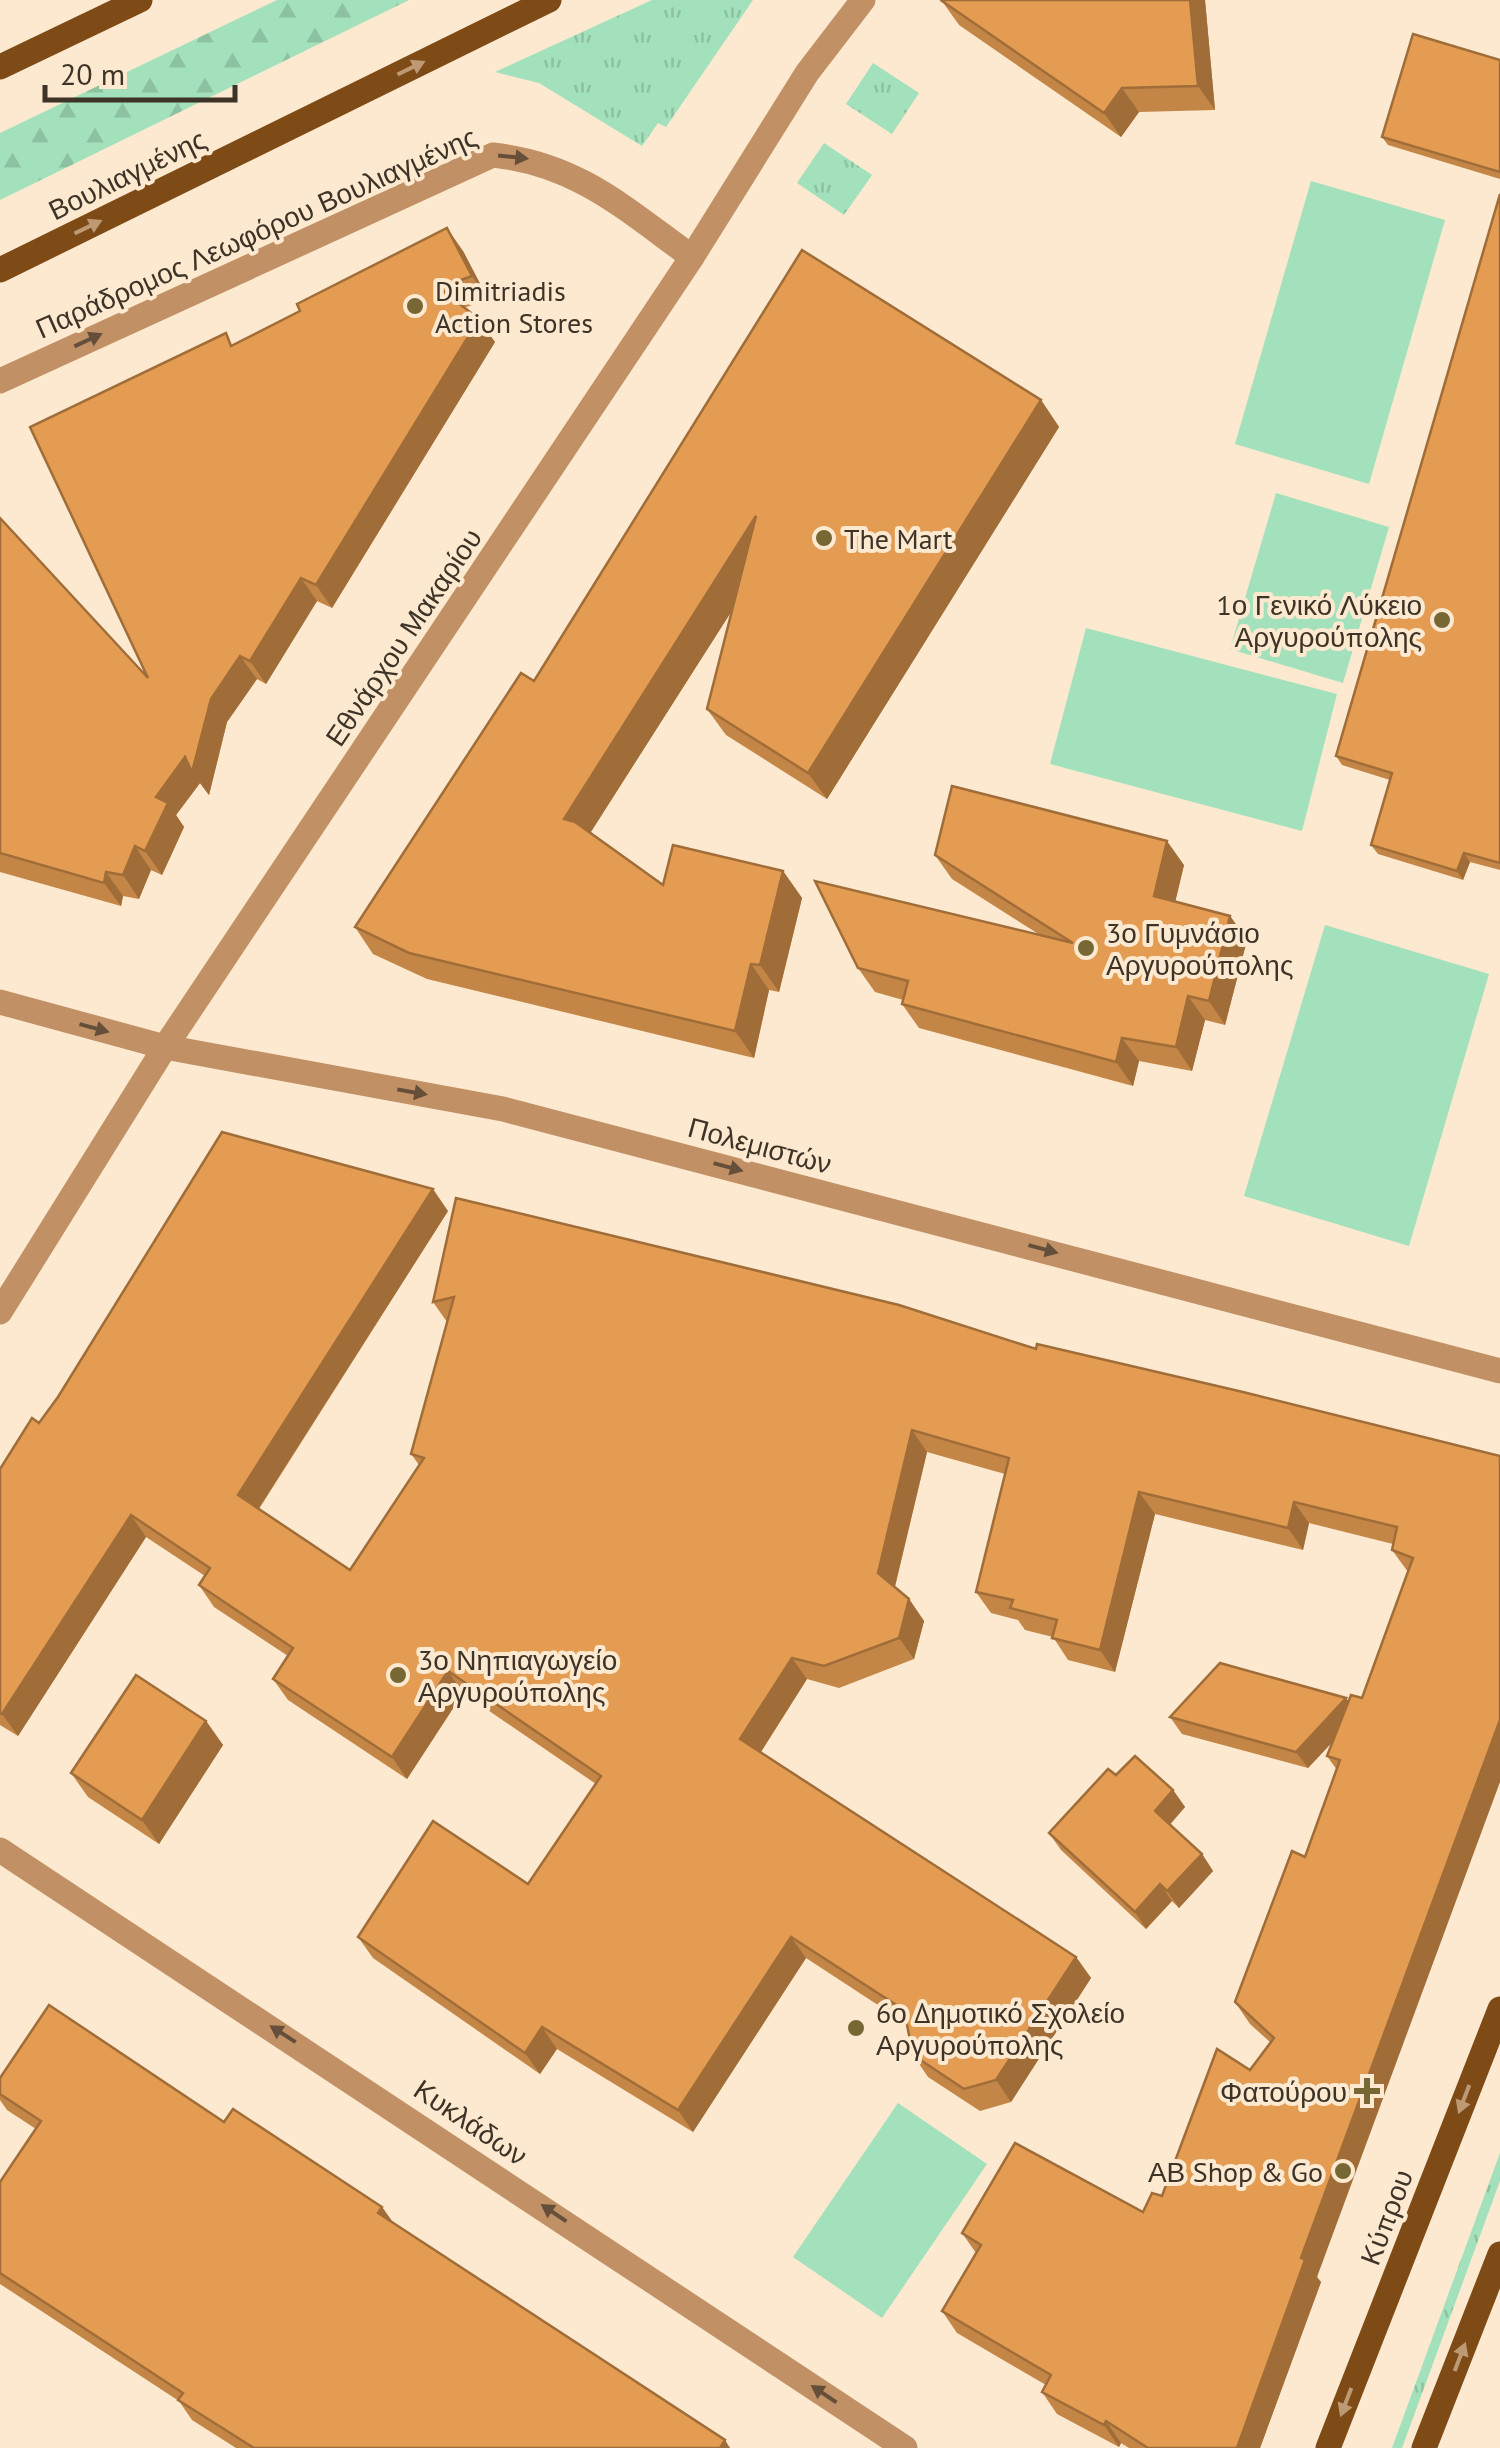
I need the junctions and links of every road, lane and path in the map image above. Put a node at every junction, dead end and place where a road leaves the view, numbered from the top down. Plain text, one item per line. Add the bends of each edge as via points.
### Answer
1 (140, 0) edge
2 (550, 0) edge
3 (864, 0) edge
4 (0, 67) edge
5 (692, 258) junction
6 (0, 270) edge
7 (0, 381) edge
8 (0, 1002) edge
9 (166, 1047) junction
10 (0, 1312) edge
11 (1500, 1371) edge
12 (0, 1850) edge
13 (1500, 2008) edge
14 (1500, 2254) edge
15 (905, 2448) edge
16 (1328, 2448) edge
17 (1424, 2448) edge

1 - 4 main road
6 -> 2 main road, Βουλιαγμένης
3 - 5 street, Εθνάρχου Μακαρίου via 806,73
7 -> 5 street, Παράδρομος Λεωφόρου Βουλιαγμένης via 493,155 536,160 582,178
5 - 9 street, Εθνάρχου Μακαρίου
8 -> 9 street, Πολεμιστών
9 - 10 street, Εθνάρχου Μακαρίου
9 -> 11 street, Πολεμιστών via 504,1109
15 -> 12 street, Κυκλάδων
13 -> 16 main road, Κύπρου
17 -> 14 main road

